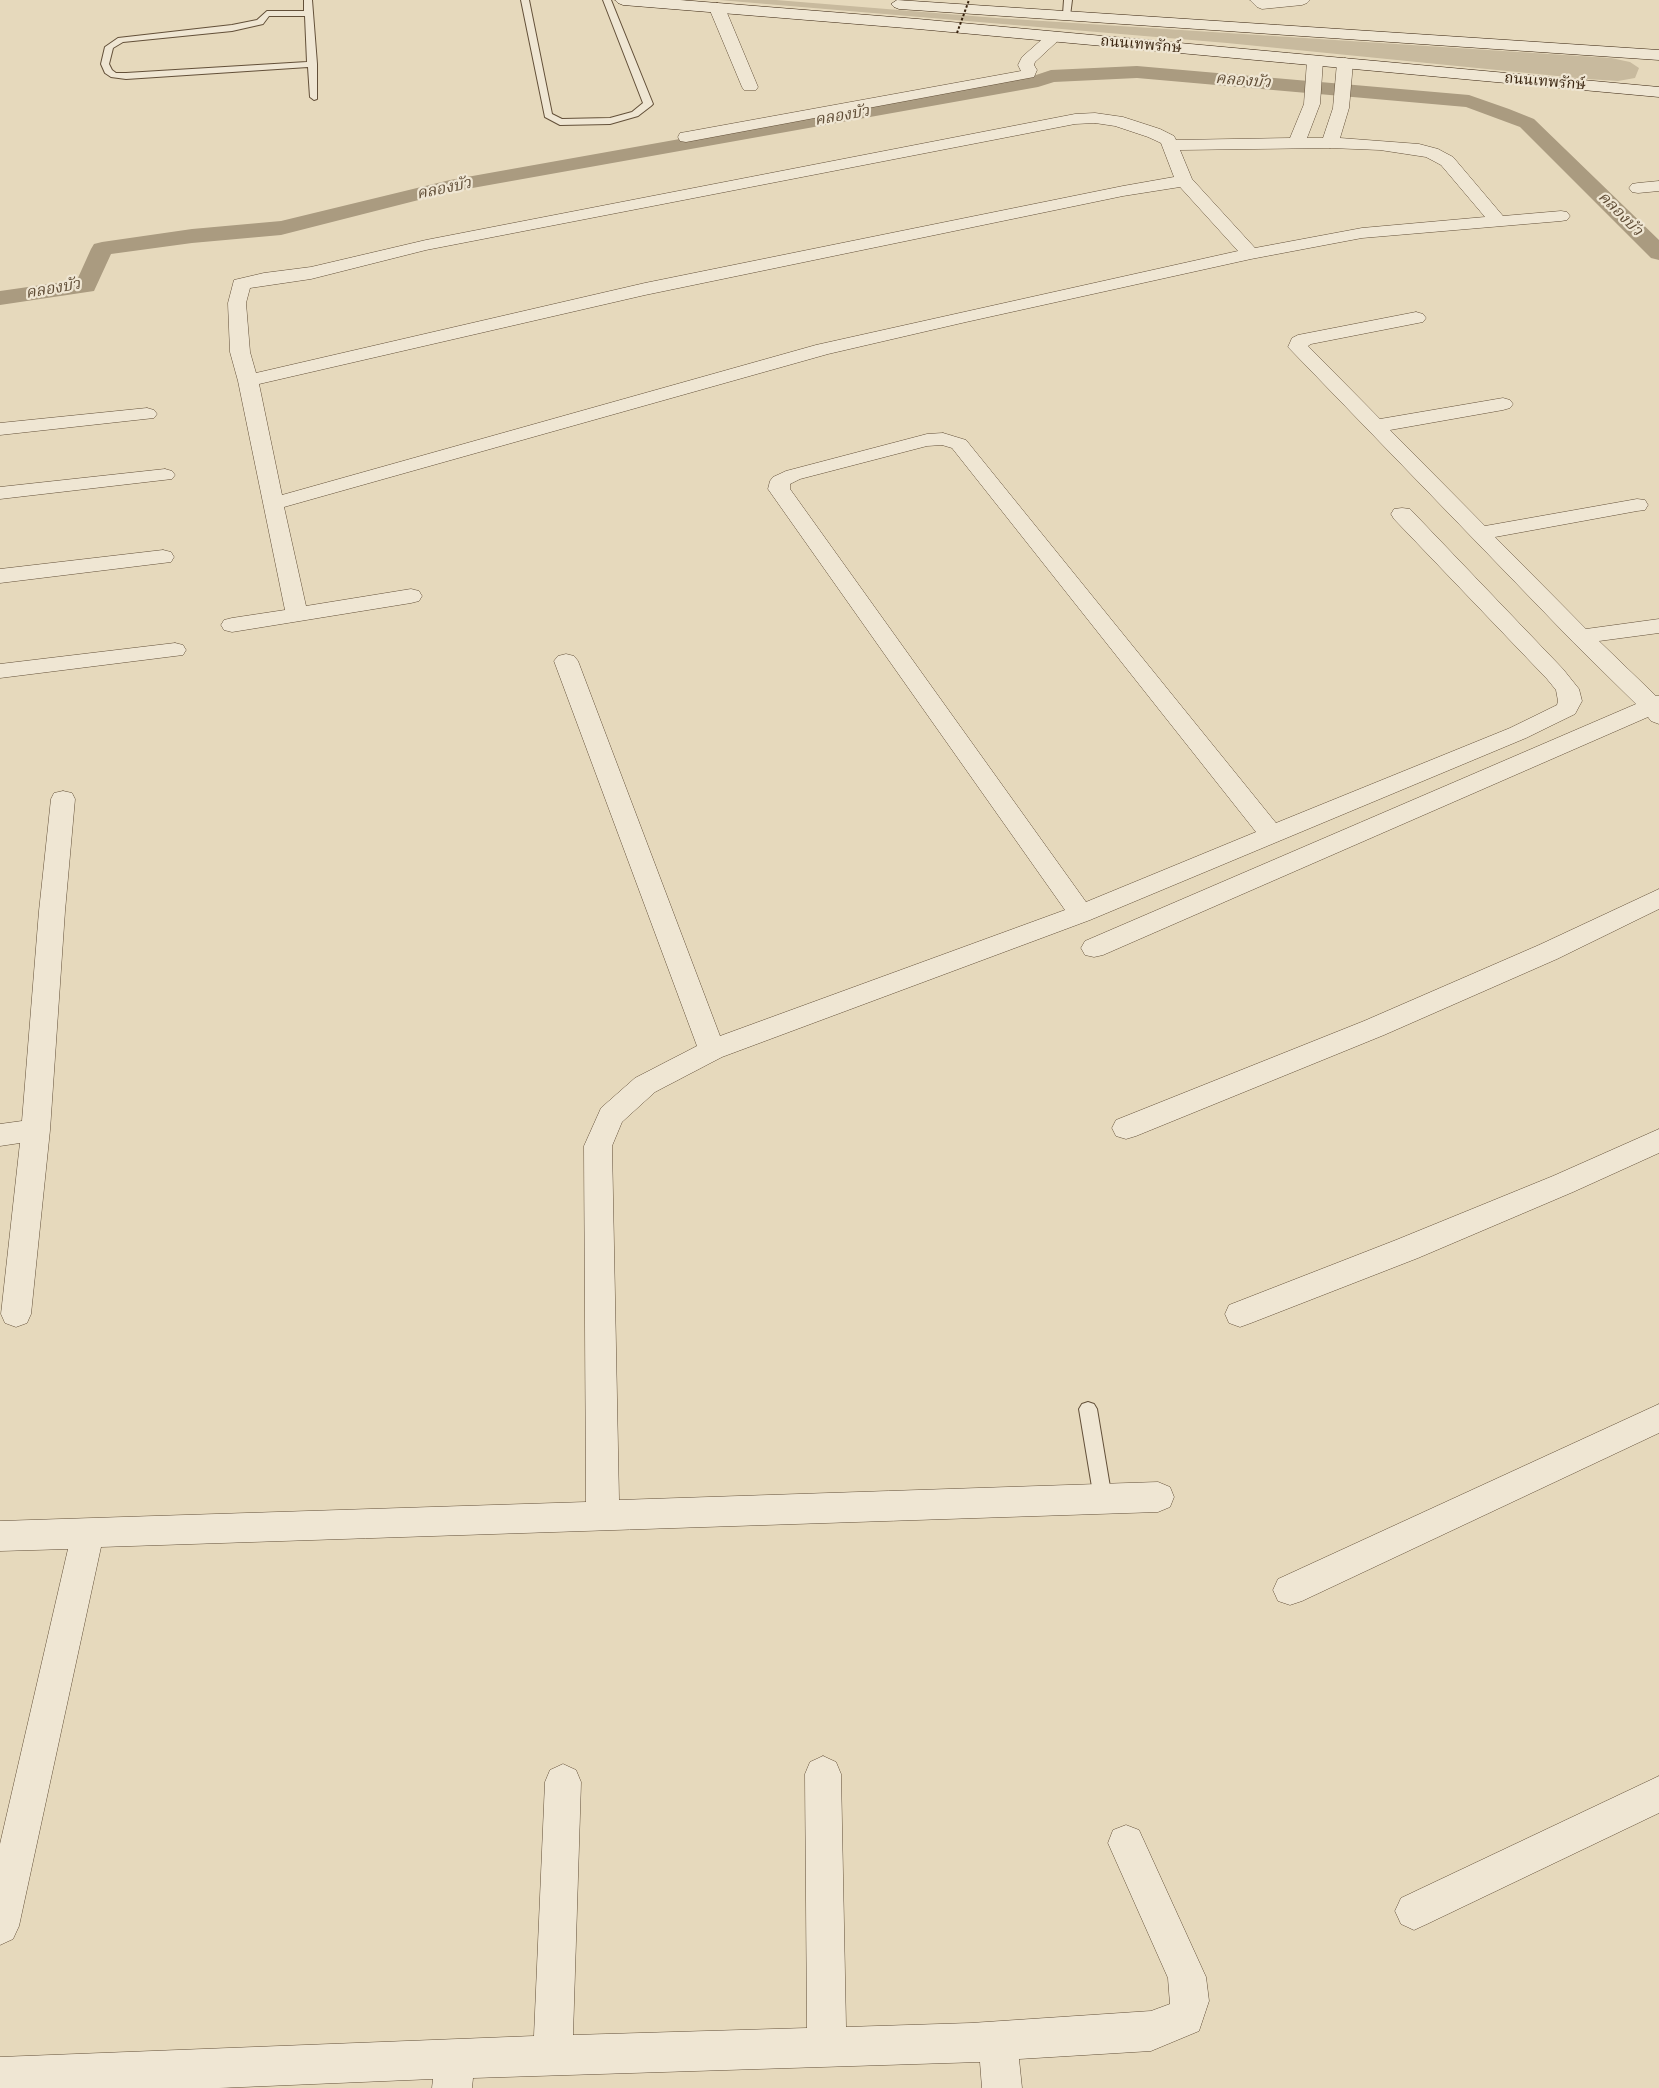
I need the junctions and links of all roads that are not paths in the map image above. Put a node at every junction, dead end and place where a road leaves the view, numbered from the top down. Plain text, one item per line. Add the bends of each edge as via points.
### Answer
1 (308, 0) edge
2 (525, 0) edge
3 (607, 0) edge
4 (623, 0) edge
5 (1302, 0) edge
6 (882, 2) dead end
7 (1260, 2) edge
8 (1067, 7) edge
9 (717, 8) junction
10 (309, 14) junction
11 (1278, 29) junction
12 (1054, 36) junction
13 (1315, 61) junction
14 (1345, 63) junction
15 (313, 64) junction
16 (1652, 66) edge
17 (750, 87) dead end
18 (1616, 88) junction
19 (1659, 92) edge
20 (314, 97) dead end
21 (686, 137) dead end
22 (1297, 142) junction
23 (1330, 143) junction
24 (1170, 145) junction
25 (1184, 181) junction
26 (1659, 186) edge
27 (1638, 188) dead end
28 (1561, 216) dead end
29 (1499, 222) junction
30 (1251, 254) junction
31 (1416, 318) dead end
32 (248, 380) junction
33 (1503, 404) dead end
34 (148, 414) dead end
35 (1376, 426) junction
36 (0, 429) edge
37 (164, 475) dead end
38 (0, 493) edge
39 (273, 504) junction
40 (1637, 505) dead end
41 (1402, 514) dead end
42 (1480, 533) junction
43 (162, 557) dead end
44 (0, 576) edge
45 (411, 596) dead end
46 (297, 614) junction
47 (232, 625) dead end
48 (1659, 626) edge
49 (1581, 637) junction
50 (175, 650) dead end
51 (566, 661) dead end
52 (0, 671) edge
53 (1657, 708) edge
54 (63, 799) dead end
55 (1271, 834) junction
56 (1659, 898) edge
57 (1081, 914) junction
58 (1094, 948) dead end
59 (712, 1050) junction
60 (1126, 1128) dead end
61 (36, 1130) junction
62 (0, 1135) edge
63 (1659, 1140) edge
64 (16, 1314) dead end
65 (1240, 1314) dead end
66 (1088, 1409) dead end
67 (1659, 1418) edge
68 (1158, 1497) dead end
69 (1103, 1499) junction
70 (603, 1516) junction
71 (88, 1533) junction
72 (0, 1536) edge
73 (1290, 1590) dead end
74 (823, 1774) dead end
75 (563, 1782) dead end
76 (1659, 1794) edge
77 (1126, 1844) dead end
78 (1414, 1911) dead end
79 (0, 1926) edge
80 (997, 2041) junction
81 (827, 2047) junction
82 (552, 2055) junction
83 (453, 2074) edge
84 (0, 2077) edge
85 (1002, 2088) edge

1 - 10 lane
2 - 3 lane via 548,115 560,122 610,121 635,114 648,104
4 - 9 street, ถนนเทพรักษ์
5 - 7 street
6 - 8 street, ถนนเทพรักษ์
7 - 11 street
8 - 11 street, ถนนเทพรักษ์
9 - 12 street, ถนนเทพรักษ์
9 - 17 street
10 - 15 lane
10 - 15 lane via 267,11 260,22 232,28 121,40 109,47 105,64 108,71 120,76
11 - 16 street, ถนนเทพรักษ์ via 1600,51 1631,57
12 - 13 street, ถนนเทพรักษ์
12 - 21 street via 1028,60 1028,74
13 - 14 street, ถนนเทพรักษ์
13 - 22 street via 1312,104
14 - 18 street, ถนนเทพรักษ์
14 - 23 street via 1341,108
15 - 20 lane
16 - 18 street via 1639,81
18 - 19 street, ถนนเทพรักษ์
22 - 23 street
22 - 24 street
23 - 29 street via 1419,149 1441,157
24 - 25 street
24 - 32 street via 1168,140 1154,132 1130,124 1095,118 1075,119 426,245 311,273 241,284 237,303 240,352
25 - 30 street
25 - 32 street via 645,289
26 - 27 street
28 - 29 street
29 - 30 street via 1362,233
30 - 39 street via 823,349
31 - 35 street via 1299,342 1298,347
32 - 39 street
33 - 35 street
34 - 36 street
35 - 42 street
37 - 38 street
39 - 46 street
40 - 42 street
41 - 55 street via 1555,674 1567,689 1570,700 1567,709 1518,733
42 - 49 street
43 - 44 street
45 - 46 street
46 - 47 street
48 - 49 street
49 - 53 street
50 - 52 street
51 - 59 street
53 - 58 street
54 - 61 street
55 - 57 street
55 - 57 street via 959,444 943,439 926,440 793,475 780,482 779,489
56 - 60 street via 1548,952 1374,1028
57 - 59 street
59 - 70 street via 645,1085 611,1116 598,1146
61 - 62 street
61 - 64 street
63 - 65 street via 1407,1249
66 - 69 lane
67 - 73 street
68 - 69 street
69 - 70 street
70 - 71 street
71 - 72 street
71 - 79 street
74 - 81 street
75 - 82 street
76 - 78 street
77 - 80 street via 1188,1977 1190,2001 1185,2017 1151,2031
80 - 81 street
80 - 85 street
81 - 82 street
82 - 83 street
83 - 84 street

